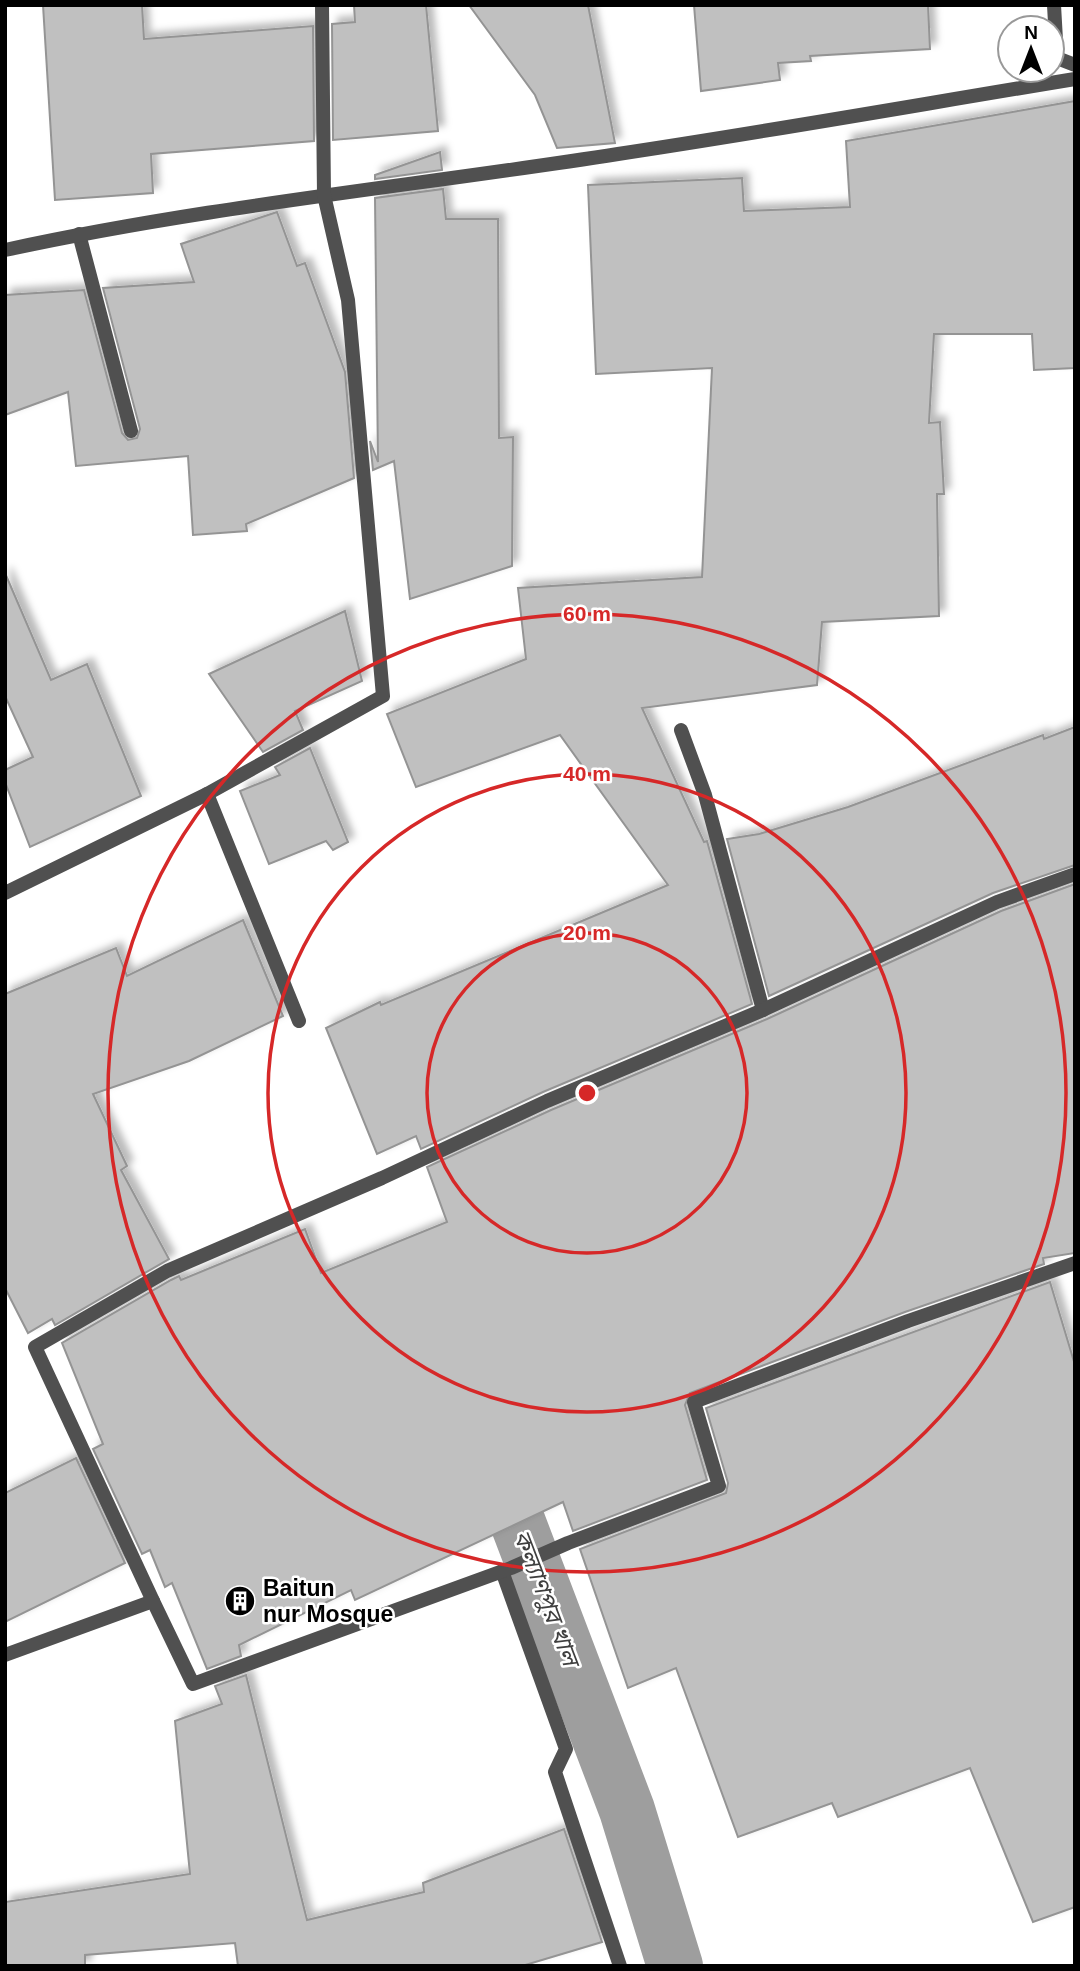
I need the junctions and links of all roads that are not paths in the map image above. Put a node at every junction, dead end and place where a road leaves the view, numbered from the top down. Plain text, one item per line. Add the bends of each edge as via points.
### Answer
1 (322, 5) edge
2 (1054, 5) edge
3 (1075, 65) edge
4 (1075, 79) edge
5 (324, 195) junction
6 (79, 234) junction
7 (5, 250) edge
8 (131, 431) dead end
9 (681, 730) dead end
10 (207, 794) junction
11 (1075, 874) edge
12 (5, 893) edge
13 (763, 1010) junction
14 (299, 1021) dead end
15 (1075, 1263) edge
16 (507, 1570) junction
17 (153, 1601) junction
18 (5, 1655) edge
19 (620, 1966) edge

1 - 5 street
2 - 3 street via 1057,58
4 - 5 street via 618,155
5 - 6 street
5 - 10 street via 348,300 383,696
6 - 7 street
6 - 8 street
9 - 13 street via 705,795
10 - 12 street
10 - 14 street
11 - 13 street via 997,902
13 - 17 street via 167,1271 35,1347
15 - 16 street via 694,1402 719,1486
16 - 17 street via 193,1684
16 - 19 street via 566,1749 555,1772
17 - 18 street

